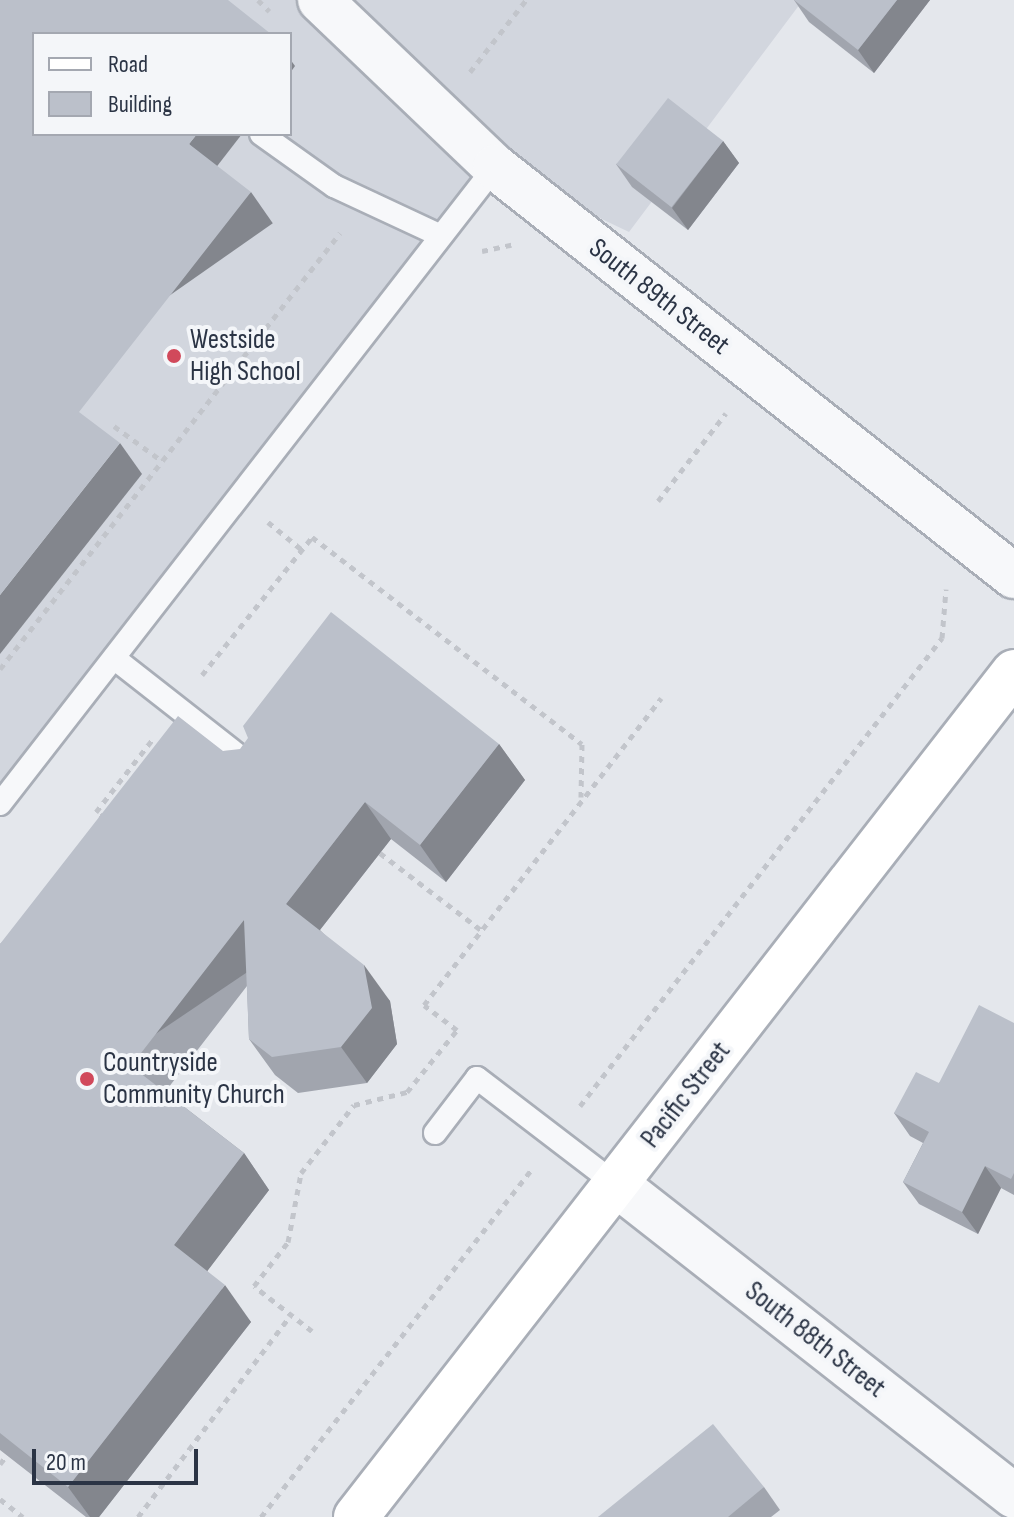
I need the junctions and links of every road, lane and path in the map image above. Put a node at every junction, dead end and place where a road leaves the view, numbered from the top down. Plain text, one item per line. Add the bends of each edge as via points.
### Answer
1 (320, 0) edge
2 (264, 136) edge
3 (495, 167) junction
4 (344, 228) dead end
5 (441, 236) junction
6 (734, 403) dead end
7 (114, 426) dead end
8 (162, 461) junction
9 (658, 501) dead end
10 (1014, 576) edge
11 (949, 601) dead end
12 (114, 658) junction
13 (0, 669) edge
14 (1014, 672) edge
15 (661, 698) dead end
16 (176, 707) junction
17 (260, 773) edge
18 (581, 799) junction
19 (0, 804) edge
20 (115, 826) edge
21 (380, 853) edge
22 (481, 930) junction
23 (435, 1133) dead end
24 (556, 1138) junction
25 (617, 1185) junction
26 (291, 1315) junction
27 (312, 1331) dead end
28 (7, 1455) edge
29 (0, 1464) edge
30 (1014, 1496) edge
31 (0, 1499) edge
32 (23, 1517) edge
33 (138, 1517) edge
34 (261, 1517) edge
35 (356, 1517) edge

1 - 3 street, South 89th Street
2 - 5 lane via 334,186
3 - 5 lane
3 - 10 street, South 89th Street
4 - 8 path
5 - 12 lane
6 - 9 path
7 - 8 path
8 - 13 path
11 - 24 path via 942,638
12 - 16 lane
12 - 19 lane
14 - 25 main road, Pacific Street
15 - 18 path
16 - 17 lane
16 - 18 path via 312,537 582,744
16 - 20 path via 96,812
18 - 22 path
21 - 22 path
22 - 26 path via 424,1005 457,1030 407,1092 354,1105 301,1173 288,1242 254,1286
23 - 24 lane via 477,1078
24 - 25 lane
24 - 34 path
25 - 30 street, South 88th Street
25 - 35 main road, Pacific Street
26 - 27 path
26 - 33 path
28 - 29 path
31 - 32 path

